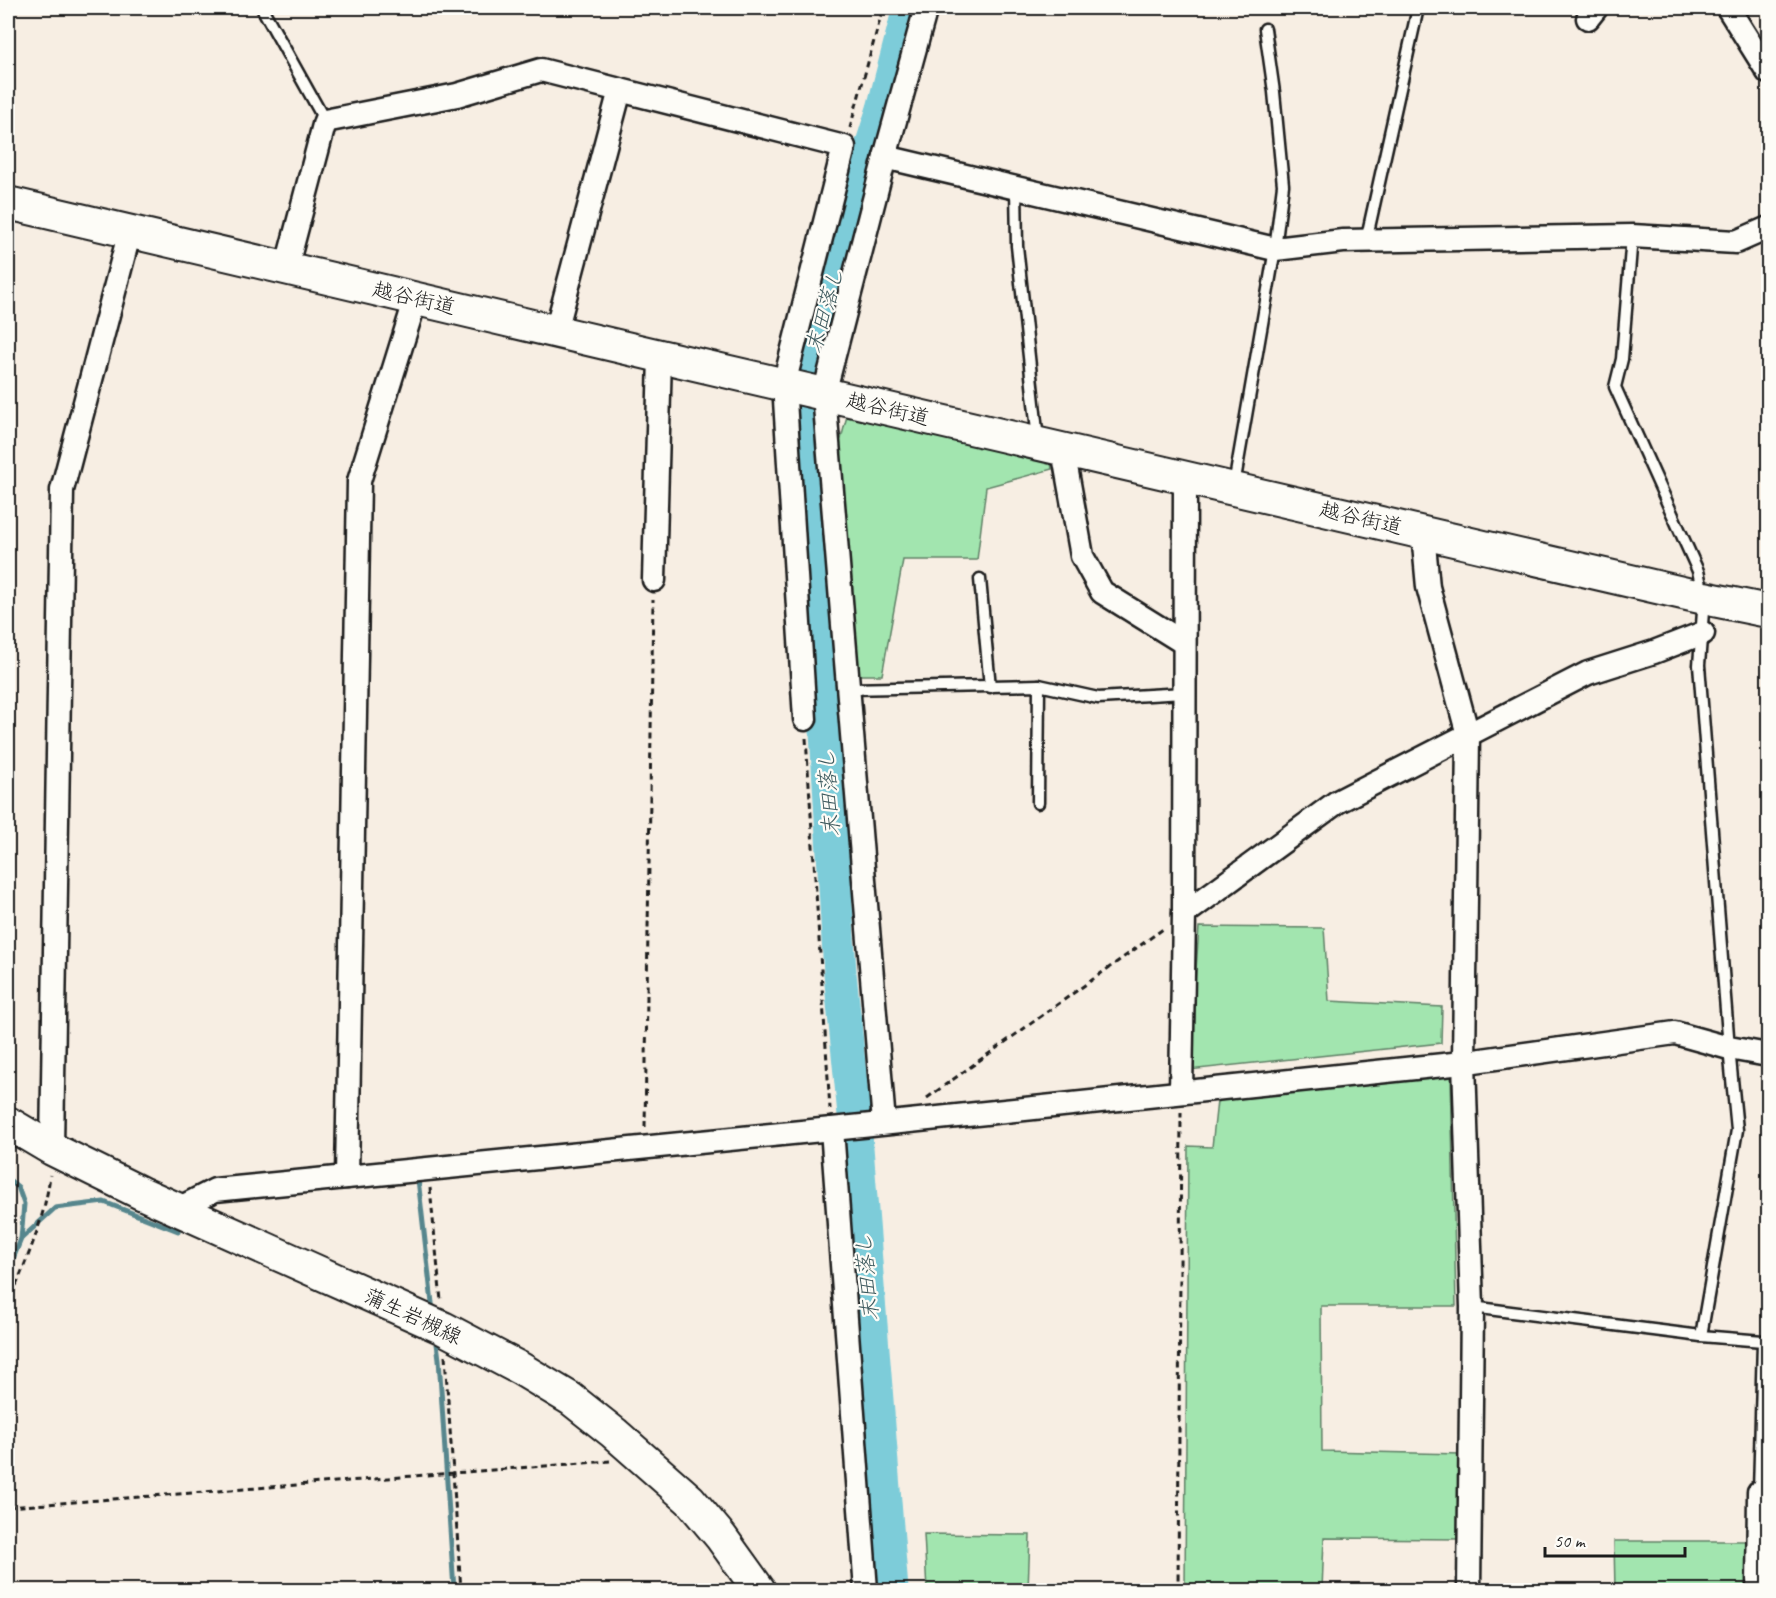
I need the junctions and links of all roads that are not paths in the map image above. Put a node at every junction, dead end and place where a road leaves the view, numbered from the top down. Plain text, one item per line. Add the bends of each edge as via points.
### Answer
1 (262, 8) edge
2 (926, 8) edge
3 (1418, 8) edge
4 (1728, 8) edge
5 (1264, 28) dead end
6 (1768, 72) edge
7 (620, 90) junction
8 (325, 121) junction
9 (885, 157) junction
10 (1016, 188) junction
11 (8, 203) edge
12 (1768, 228) edge
13 (130, 231) junction
14 (1632, 236) junction
15 (1366, 240) junction
16 (1275, 249) junction
17 (286, 269) junction
18 (416, 298) junction
19 (556, 331) junction
20 (660, 356) junction
21 (784, 384) junction
22 (824, 394) junction
23 (1051, 447) junction
24 (1185, 477) junction
25 (1234, 489) junction
26 (1423, 533) junction
27 (980, 579) dead end
28 (654, 580) road end
29 (1704, 598) junction
30 (1768, 611) edge
31 (1702, 633) junction
32 (1184, 643) junction
33 (1039, 685) junction
34 (990, 687) junction
35 (848, 689) junction
36 (1184, 693) junction
37 (805, 720) road end
38 (1468, 735) junction
39 (1038, 803) dead end
40 (1184, 914) junction
41 (1729, 1048) junction
42 (1768, 1055) edge
43 (1464, 1062) junction
44 (1181, 1092) junction
45 (893, 1122) junction
46 (8, 1123) edge
47 (832, 1129) junction
48 (52, 1149) junction
49 (347, 1176) junction
50 (178, 1209) junction
51 (1472, 1307) junction
52 (1701, 1336) junction
53 (1759, 1492) joint
54 (759, 1590) edge
55 (866, 1590) edge
56 (1469, 1590) edge
57 (1758, 1590) edge

1 - 8 lane
2 - 9 street
3 - 15 lane
4 - 6 street
5 - 16 lane via 1283,185
7 - 8 street via 541,70 458,95
7 - 19 street
7 - 21 street via 844,147
8 - 17 street
9 - 10 street
9 - 22 street
10 - 16 street
10 - 23 lane via 1017,246
11 - 13 street, 越谷街道
12 - 14 street via 1736,242
13 - 17 street, 越谷街道
13 - 48 street via 62,490
14 - 15 street
14 - 29 lane via 1622,359 1615,387 1698,571
15 - 16 street
16 - 25 lane
17 - 18 street, 越谷街道
18 - 19 street, 越谷街道
18 - 49 street via 359,481
19 - 20 street, 越谷街道
20 - 21 street, 越谷街道
20 - 28 street
21 - 22 street, 越谷街道
21 - 37 street
22 - 23 street, 越谷街道
22 - 35 street
23 - 24 street, 越谷街道
23 - 32 street via 1082,556 1102,592
24 - 25 street, 越谷街道
24 - 32 street
25 - 26 street, 越谷街道
26 - 29 street, 越谷街道
26 - 38 street via 1428,587
27 - 34 lane
29 - 30 street, 越谷街道
29 - 31 lane
31 - 38 street via 1588,673
31 - 41 lane via 1699,666
32 - 36 street
33 - 34 lane
33 - 36 lane via 1098,698
33 - 39 lane
34 - 35 lane
35 - 45 street
36 - 40 street
38 - 40 street via 1337,802
38 - 43 street
40 - 44 street
41 - 42 street
41 - 43 street via 1675,1033
41 - 52 lane via 1737,1130
43 - 44 street
43 - 51 street
44 - 45 street
45 - 47 street
46 - 48 street, 蒲生岩槻線
47 - 49 street
47 - 55 street
48 - 50 street, 蒲生岩槻線
49 - 50 street via 215,1190
50 - 54 street, 蒲生岩槻線 via 443,1328 571,1399 690,1500
51 - 52 lane
51 - 56 street
52 - 53 lane via 1763,1341
53 - 57 street

